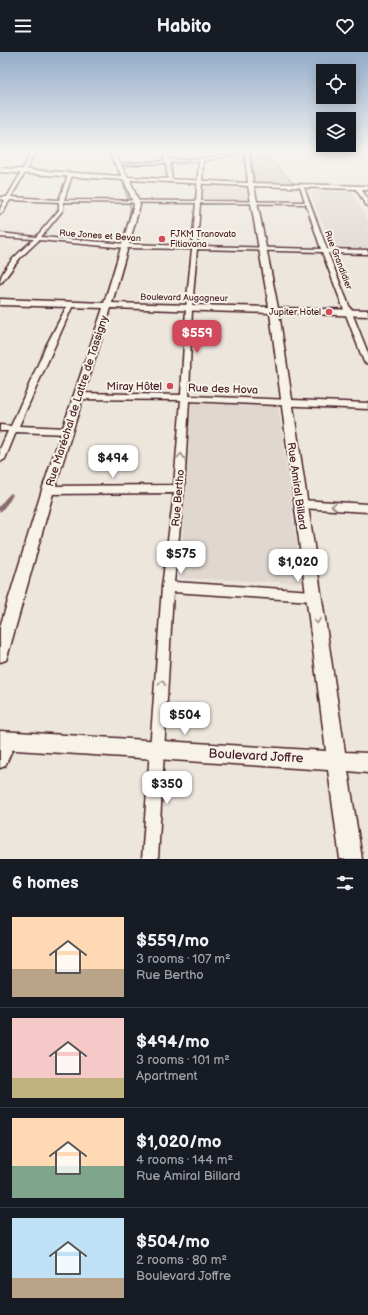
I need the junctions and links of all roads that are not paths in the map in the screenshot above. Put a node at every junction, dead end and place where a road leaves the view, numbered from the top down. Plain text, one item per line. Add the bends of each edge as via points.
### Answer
1 (358, 188) edge
2 (14, 189) edge
3 (65, 189) edge
4 (130, 189) edge
5 (200, 189) edge
6 (251, 189) edge
7 (303, 189) edge
8 (0, 198) edge
9 (9, 198) junction
10 (61, 200) junction
11 (135, 202) junction
12 (199, 202) junction
13 (253, 202) junction
14 (308, 203) junction
15 (368, 204) edge
16 (0, 213) edge
17 (0, 235) edge
18 (37, 239) junction
19 (126, 246) junction
20 (194, 249) junction
21 (262, 250) junction
22 (325, 252) junction
23 (368, 252) edge
24 (0, 281) edge
25 (0, 302) edge
26 (70, 305) junction
27 (107, 307) junction
28 (189, 308) junction
29 (274, 311) junction
30 (349, 313) junction
31 (368, 313) edge
32 (368, 362) edge
33 (78, 396) junction
34 (185, 398) junction
35 (286, 402) junction
36 (368, 406) edge
37 (0, 428) edge
38 (14, 429) junction
39 (68, 431) junction
40 (0, 459) edge
41 (179, 489) junction
42 (48, 490) junction
43 (300, 504) junction
44 (368, 508) edge
45 (168, 587) junction
46 (313, 596) junction
47 (0, 654) edge
48 (4, 741) edge
49 (157, 750) junction
50 (337, 761) junction
51 (0, 762) edge
52 (368, 763) edge
53 (150, 859) edge
54 (351, 859) edge

1 - 15 street
2 - 9 street
3 - 10 street
4 - 11 street, Rue Maréchal de Lattre de Tassigny
5 - 12 street, Rue Bertho
6 - 13 street, Rue Amiral Billard
7 - 14 street, Rue Grandidier
8 - 9 street
9 - 10 street
9 - 16 street
10 - 11 street
10 - 18 street via 61,210
11 - 12 street
11 - 19 street, Rue Maréchal de Lattre de Tassigny via 137,205
12 - 13 street
12 - 20 street, Rue Bertho
13 - 14 street
13 - 21 street, Rue Amiral Billard
14 - 22 street, Rue Grandidier
17 - 18 street, Rue Jones et Bevan
18 - 19 street, Rue Jones et Bevan
18 - 24 street via 18,257
19 - 20 street, Rue Jones et Bevan
19 - 27 street, Rue Maréchal de Lattre de Tassigny
20 - 21 street, Rue Jones et Bevan
20 - 28 street, Rue Bertho
21 - 22 street, Rue Jones et Bevan
21 - 29 street, Rue Amiral Billard
22 - 23 street, Rue Jones et Bevan
22 - 30 street, Rue Grandidier
25 - 26 street, Boulevard Augagneur
26 - 27 street, Boulevard Augagneur
26 - 38 street
27 - 28 street, Boulevard Augagneur
27 - 33 street, Rue Maréchal de Lattre de Tassigny
28 - 29 street, Boulevard Augagneur
28 - 34 street, Rue Bertho
29 - 30 street, Boulevard Augagneur
29 - 35 street, Rue Amiral Billard
30 - 31 street, Boulevard Augagneur
30 - 32 street, Rue Grandidier
33 - 34 street, Rue des Hova
33 - 39 street, Rue Maréchal de Lattre de Tassigny
34 - 35 street, Rue des Hova
41 -> 34 street, Rue Bertho
35 - 36 street, Rue des Hova
35 - 43 street, Rue Amiral Billard
37 - 38 street
38 - 39 street
38 - 40 street
39 - 42 street, Rue Maréchal de Lattre de Tassigny
41 - 42 street
41 - 45 street, Rue Bertho
42 - 47 street, Rue Maréchal de Lattre de Tassigny
44 -> 43 street
43 - 46 street, Rue Amiral Billard
45 - 46 street
49 -> 45 street, Rue Bertho
46 -> 50 street, Rue Amiral Billard
48 - 49 street, Boulevard Joffre
48 - 51 street
49 - 50 street, Boulevard Joffre
49 - 53 street, Rue Bertho
50 - 52 street, Boulevard Joffre
50 - 54 street, Rue Amiral Billard

